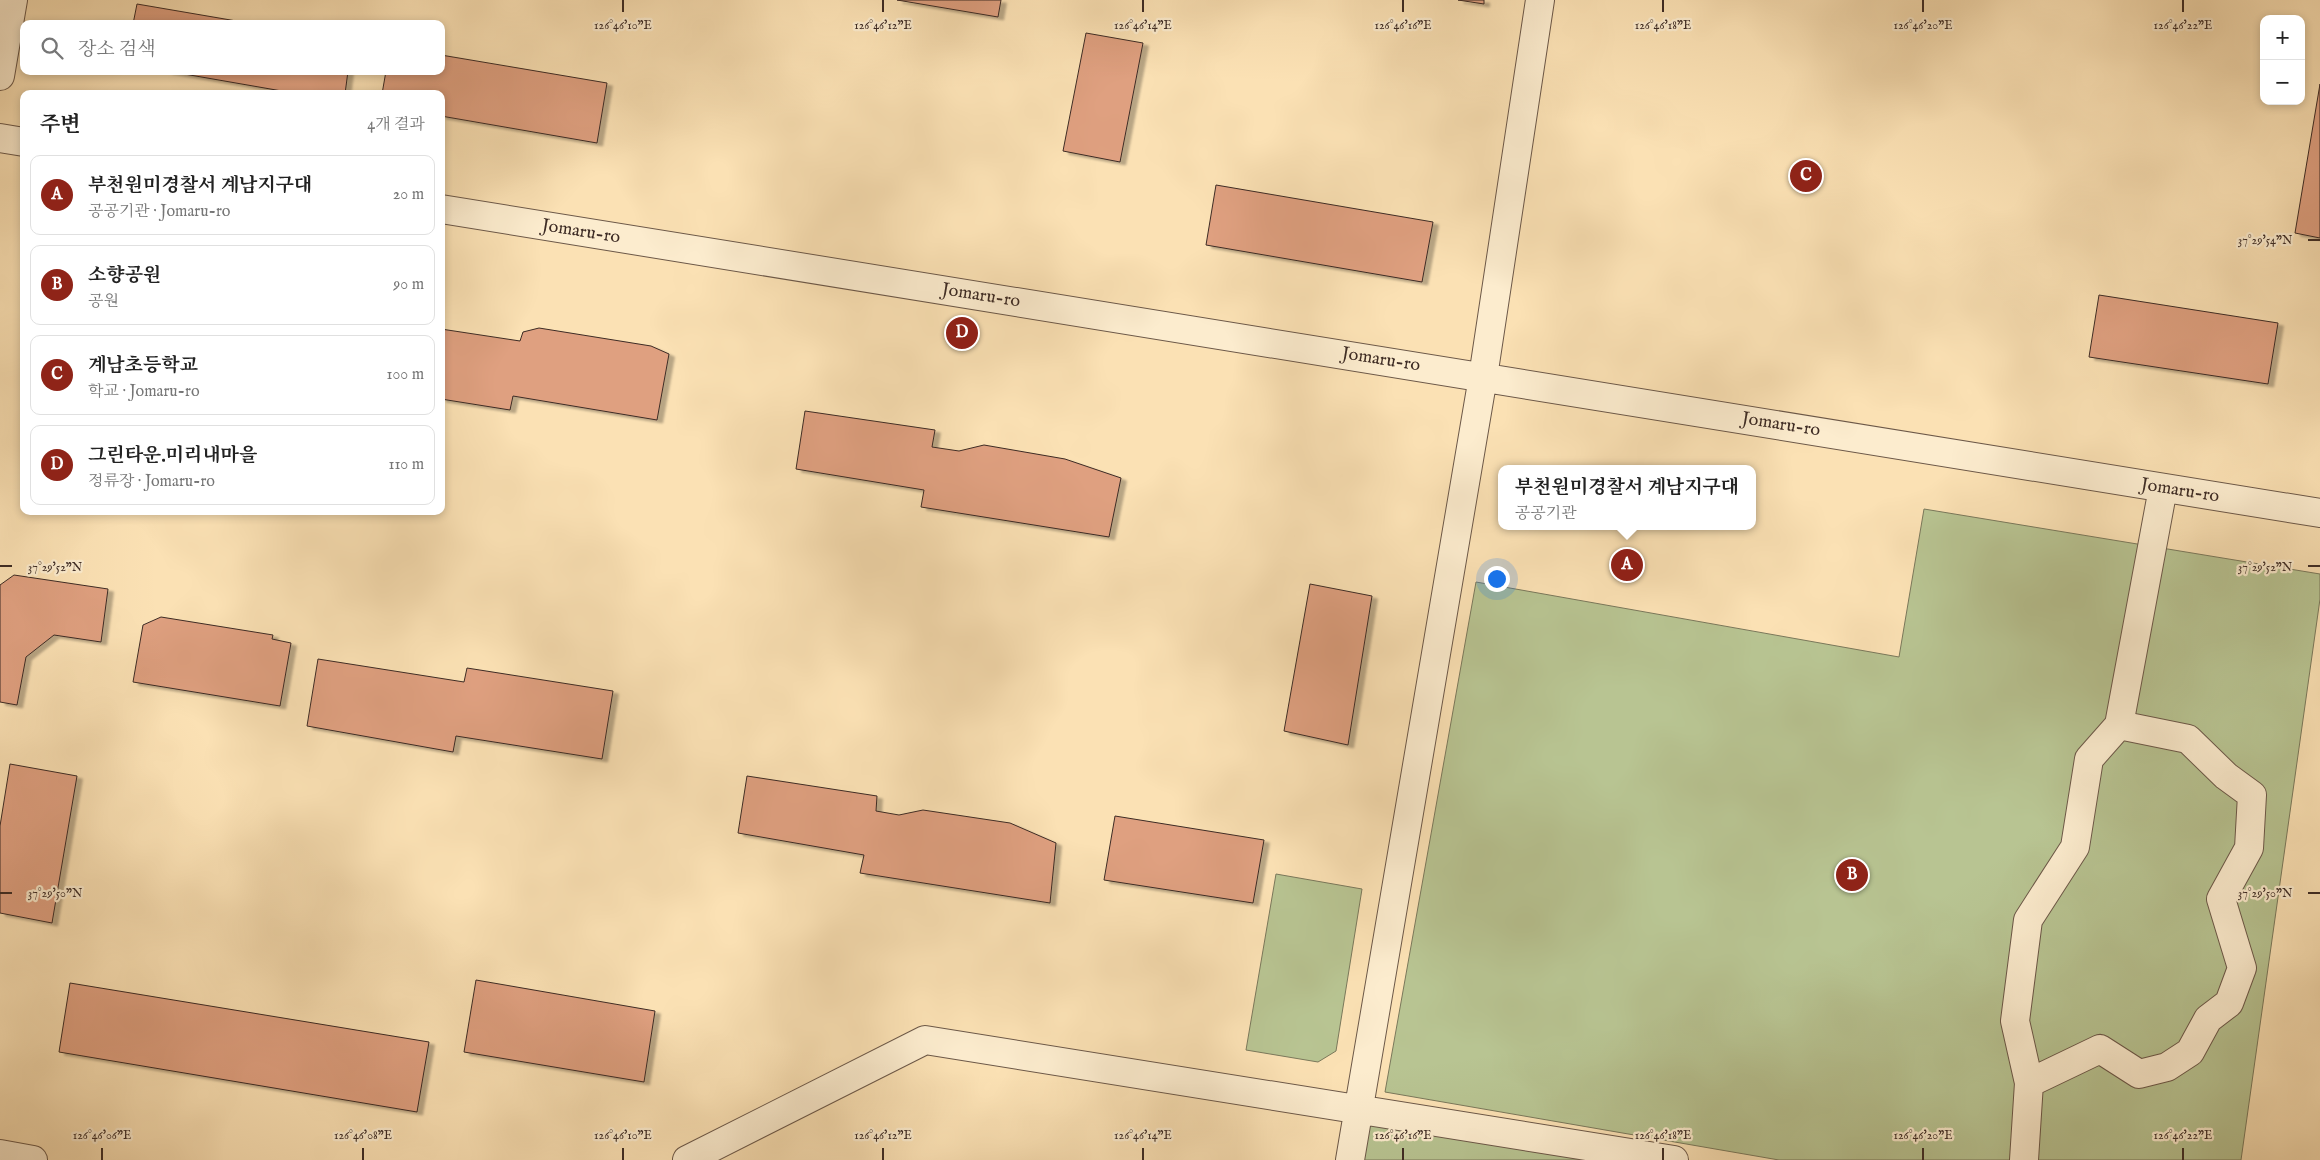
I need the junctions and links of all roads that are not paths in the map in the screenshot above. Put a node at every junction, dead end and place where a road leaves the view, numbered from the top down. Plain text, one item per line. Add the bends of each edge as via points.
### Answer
1 (13, 0) edge
2 (1540, 0) edge
3 (0, 76) edge
4 (0, 138) edge
5 (20, 141) edge
6 (445, 210) edge
7 (1483, 377) junction
8 (2163, 488) junction
9 (2320, 513) edge
10 (2119, 725) junction
11 (2029, 1083) junction
12 (1358, 1110) junction
13 (0, 1154) edge
14 (33, 1160) edge
15 (687, 1160) edge
16 (1350, 1160) edge
17 (1674, 1160) edge
18 (2024, 1160) edge

1 - 3 street
2 - 7 street
4 - 5 street
6 - 7 street, Jomaru-ro
7 - 8 street, Jomaru-ro
7 - 12 street
8 - 9 street, Jomaru-ro
8 - 10 street
10 - 11 street via 2089,759 2075,847 2028,920 2015,1021
10 - 11 street via 2188,739 2226,776 2252,795 2248,848 2221,899 2242,968 2229,1002 2208,1019 2190,1052 2167,1067 2138,1074 2100,1049
11 - 18 street
12 - 15 street via 925,1040
12 - 16 street
12 - 17 street
13 - 14 street

